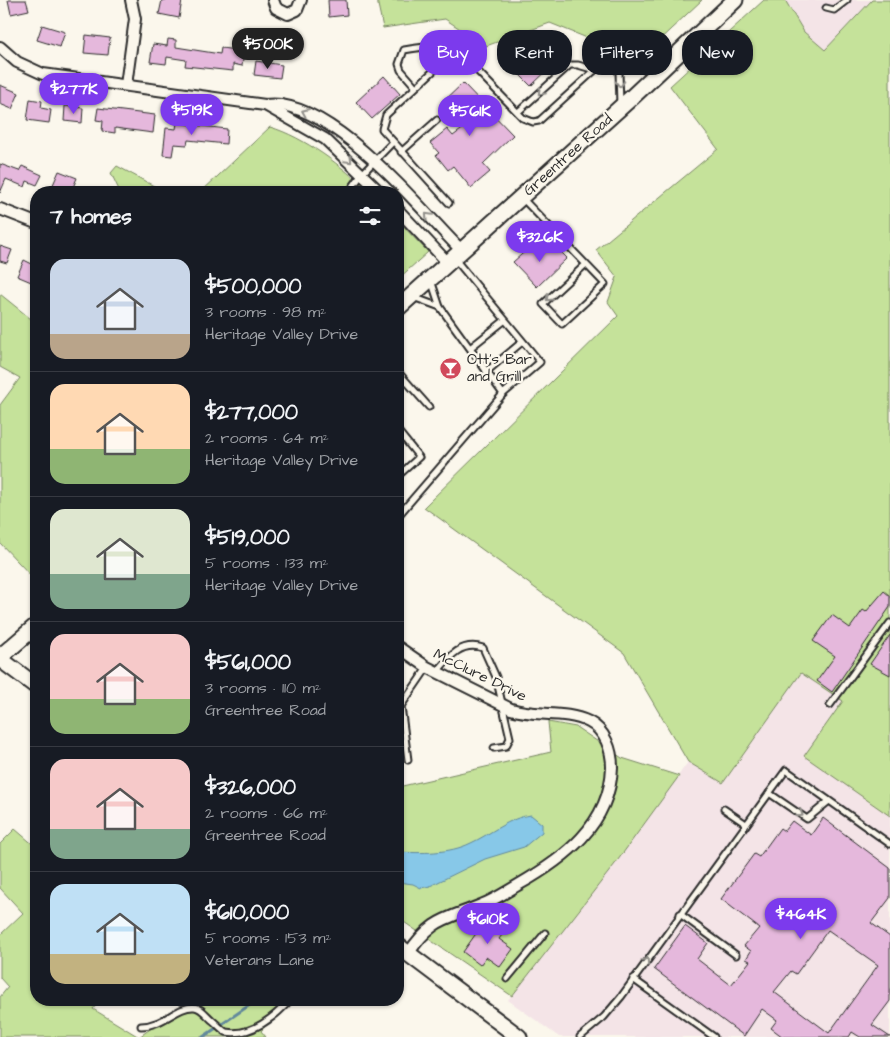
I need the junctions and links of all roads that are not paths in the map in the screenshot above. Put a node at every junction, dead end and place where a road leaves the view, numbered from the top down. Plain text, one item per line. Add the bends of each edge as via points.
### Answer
1 (131, 0) edge
2 (273, 0) edge
3 (301, 0) edge
4 (735, 0) edge
5 (847, 0) edge
6 (826, 8) dead end
7 (419, 48) edge
8 (1, 51) edge
9 (672, 60) edge
10 (582, 66) edge
11 (428, 75) edge
12 (481, 75) edge
13 (590, 75) edge
14 (620, 75) edge
15 (656, 75) edge
16 (126, 85) junction
17 (415, 86) junction
18 (264, 105) junction
19 (620, 109) junction
20 (518, 112) junction
21 (437, 120) dead end
22 (392, 143) junction
23 (401, 152) junction
24 (374, 161) junction
25 (362, 174) junction
26 (353, 186) edge
27 (374, 186) edge
28 (395, 186) edge
29 (404, 197) edge
30 (522, 197) junction
31 (449, 203) dead end
32 (0, 209) edge
33 (404, 215) edge
34 (30, 221) edge
35 (455, 257) junction
36 (585, 265) junction
37 (430, 278) junction
38 (411, 296) junction
39 (404, 302) edge
40 (440, 307) junction
41 (504, 321) junction
42 (522, 342) junction
43 (470, 348) junction
44 (486, 372) junction
45 (404, 379) edge
46 (503, 394) junction
47 (429, 407) dead end
48 (404, 438) edge
49 (404, 471) edge
50 (404, 509) edge
51 (890, 623) edge
52 (30, 631) edge
53 (404, 651) edge
54 (0, 658) edge
55 (427, 667) junction
56 (437, 672) junction
57 (30, 681) edge
58 (404, 702) edge
59 (830, 705) dead end
60 (504, 706) junction
61 (404, 729) edge
62 (494, 748) dead end
63 (408, 760) dead end
64 (769, 793) junction
65 (830, 801) junction
66 (724, 809) dead end
67 (746, 824) junction
68 (890, 844) edge
69 (680, 914) junction
70 (545, 933) dead end
71 (404, 949) edge
72 (404, 951) edge
73 (736, 955) dead end
74 (507, 979) dead end
75 (633, 979) junction
76 (195, 1006) edge
77 (195, 1006) edge
78 (285, 1006) edge
79 (141, 1026) dead end
80 (519, 1037) edge
81 (580, 1037) edge
82 (714, 1037) edge

1 - 16 street via 135,19
2 - 3 street via 279,11 288,14 297,10
4 - 9 street, Greentree Road
5 - 6 lane via 834,10
7 - 17 lane via 404,50 399,64
8 - 16 street via 42,74
10 -> 20 lane via 570,65
11 - 17 lane
12 - 20 lane
13 - 20 lane via 539,121 527,121
14 -> 19 lane
15 - 19 street, Greentree Road
16 - 18 street
17 - 22 lane via 382,122 382,129
24 -> 18 street via 344,134 316,117 275,103
18 -> 25 street via 321,136
19 - 30 street, Greentree Road
21 - 23 lane
22 - 23 lane
22 - 24 lane
23 - 31 lane
24 - 25 lane
28 -> 24 street
25 - 26 lane
25 - 27 street
35 -> 29 street
30 - 35 street, Greentree Road
30 - 36 lane
32 - 34 street
33 - 35 street
35 - 37 street, Greentree Road
35 - 41 lane
36 -> 36 lane via 543,304 562,324 605,284
37 - 38 street, Greentree Road
37 - 40 lane
38 - 39 street, Greentree Road
38 - 40 lane
40 - 43 lane
41 - 42 lane
41 - 43 lane
42 - 44 lane
42 - 46 lane via 540,362
43 - 44 lane
44 - 46 lane
45 - 47 lane
46 - 50 lane
48 - 49 lane via 419,457
51 - 59 lane
52 - 54 street
53 - 55 street, McClure Drive
54 - 57 street
55 - 56 street, McClure Drive
55 - 58 lane
56 - 60 street, McClure Drive
56 - 60 lane via 451,654 462,648 474,645 483,648
60 - 62 lane via 510,742
60 - 71 street, McClure Drive via 526,714 571,716 590,722 602,733 612,755 606,800 573,849 549,867 482,905 439,920
61 - 63 lane
64 -> 65 lane via 807,819
64 - 65 lane via 786,770
64 - 67 lane
65 - 68 lane
66 - 67 lane
67 - 69 lane
69 - 73 lane
75 -> 69 lane
70 - 74 lane
72 - 80 street
75 - 81 lane via 604,1017
75 - 82 lane
76 - 78 lane via 227,1032 248,1034
77 - 79 lane via 164,1021

